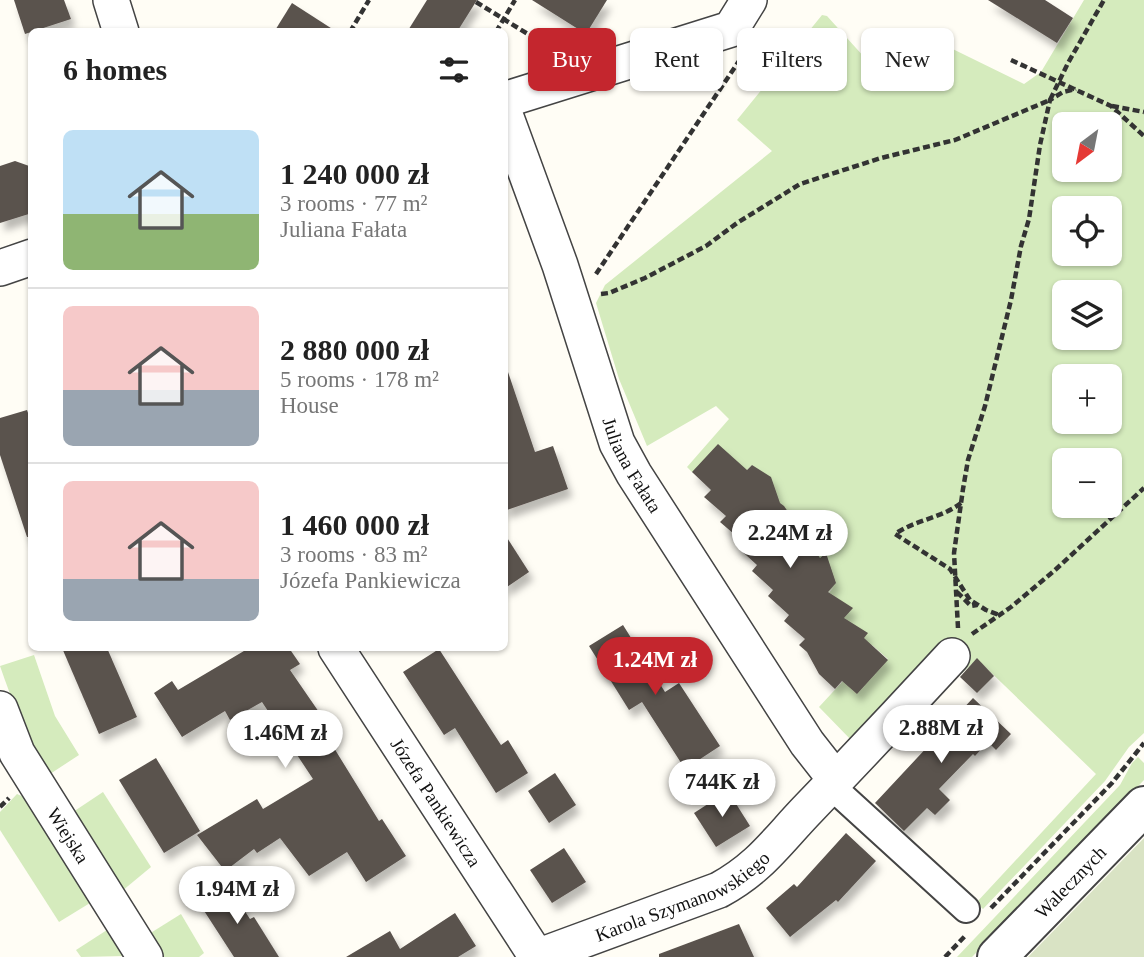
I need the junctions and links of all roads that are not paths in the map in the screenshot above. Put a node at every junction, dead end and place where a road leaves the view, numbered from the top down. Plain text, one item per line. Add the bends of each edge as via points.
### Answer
1 (111, 0) edge
2 (749, 0) edge
3 (120, 28) edge
4 (508, 99) edge
5 (508, 123) edge
6 (28, 258) edge
7 (0, 268) edge
8 (338, 651) edge
9 (956, 651) road end
10 (0, 709) edge
11 (9, 760) edge
12 (838, 787) junction
13 (1144, 806) edge
14 (975, 916) road end
15 (145, 957) edge
16 (537, 957) edge
17 (997, 957) edge

1 - 3 street
2 - 4 street via 731,29
5 - 12 street, Juliana Fałata via 617,443
6 - 7 street
8 - 16 street, Józefa Pankiewicza
9 - 12 street, Karola Szymanowskiego
10 - 11 street, Wiejska
11 - 15 street, Wiejska
12 - 14 street
12 - 16 street, Karola Szymanowskiego via 744,877
13 - 17 street, Walecznych

